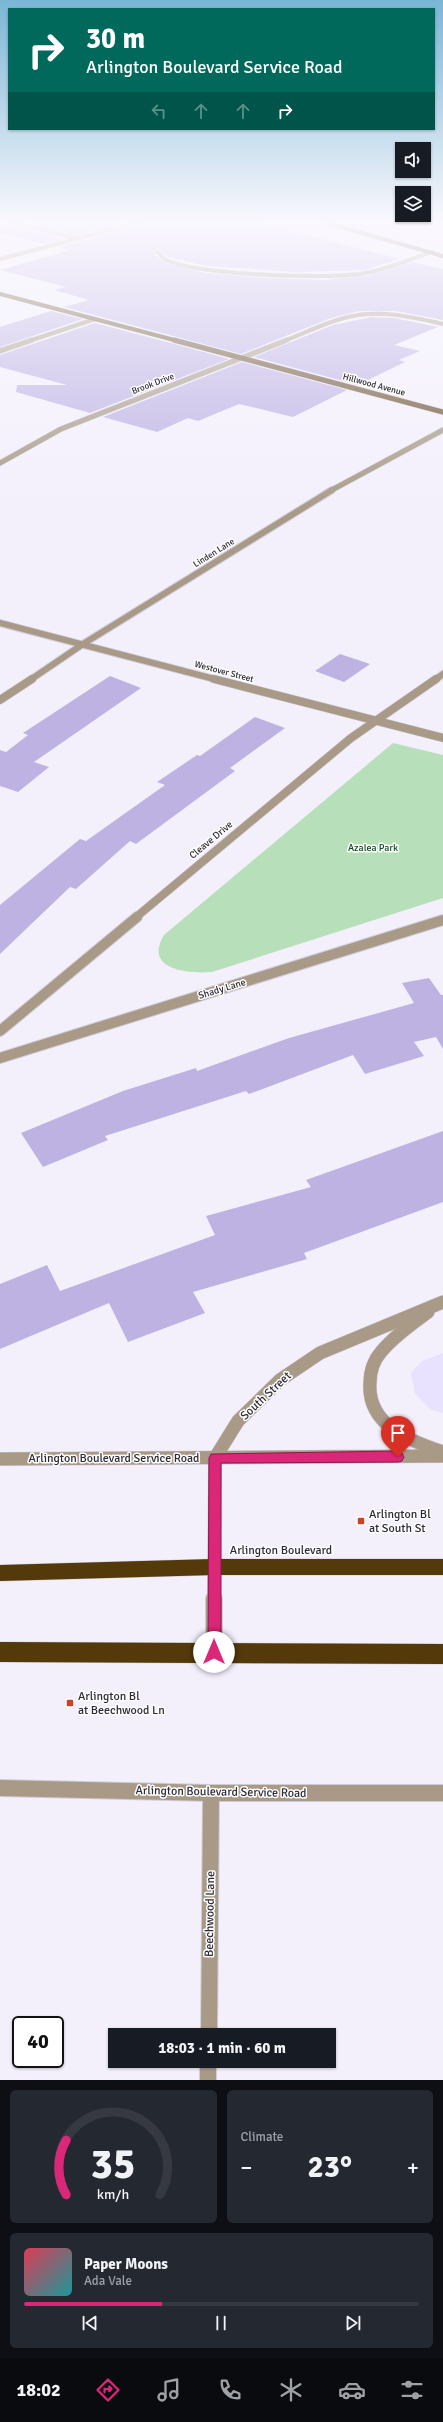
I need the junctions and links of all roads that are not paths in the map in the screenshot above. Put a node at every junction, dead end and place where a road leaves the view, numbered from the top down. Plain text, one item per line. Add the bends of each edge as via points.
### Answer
1 (92, 320) edge
2 (99, 320) edge
3 (338, 320) edge
4 (423, 320) edge
5 (443, 324) edge
6 (0, 351) edge
7 (241, 358) junction
8 (443, 412) edge
9 (443, 430) edge
10 (0, 463) edge
11 (0, 622) edge
12 (83, 644) junction
13 (443, 674) edge
14 (0, 700) edge
15 (376, 721) junction
16 (443, 738) edge
17 (443, 920) edge
18 (0, 1031) edge
19 (0, 1058) edge
20 (441, 1303) edge
21 (443, 1452) edge
22 (443, 1456) edge
23 (0, 1458) edge
24 (215, 1458) junction
25 (214, 1567) junction
26 (443, 1567) edge
27 (0, 1573) edge
28 (0, 1652) edge
29 (214, 1652) junction
30 (443, 1654) edge
31 (0, 1788) edge
32 (211, 1792) junction
33 (443, 1793) edge
34 (209, 2028) edge
35 (208, 2068) edge
36 (208, 2080) edge

1 - 6 street
2 - 7 main road, Hillwood Avenue
3 - 7 street, Brook Drive
4 - 5 street, Brook Drive
7 - 8 main road, Hillwood Avenue
7 - 10 street, Brook Drive via 61,429
9 - 12 street, Linden Lane via 343,483
11 - 12 street, Westover Street
12 - 14 street, Linden Lane
12 - 15 street, Westover Street
13 - 15 street, Cleave Drive
15 - 16 street, Westover Street
15 - 18 street, Cleave Drive via 345,743
17 - 19 street, Shady Lane
20 - 21 street via 380,1353 368,1384 370,1402 380,1420 414,1442
20 - 24 street, South Street via 320,1353 280,1380 238,1421
22 - 24 street, Arlington Boulevard Service Road
23 - 24 street, Arlington Boulevard Service Road
24 - 25 street
25 - 26 highway, Arlington Boulevard
25 - 27 highway, Arlington Boulevard
25 - 29 street
28 - 29 highway
29 - 30 highway
31 - 32 street, Arlington Boulevard Service Road
32 - 33 street, Arlington Boulevard Service Road
32 - 34 street, Beechwood Lane
35 - 36 street

